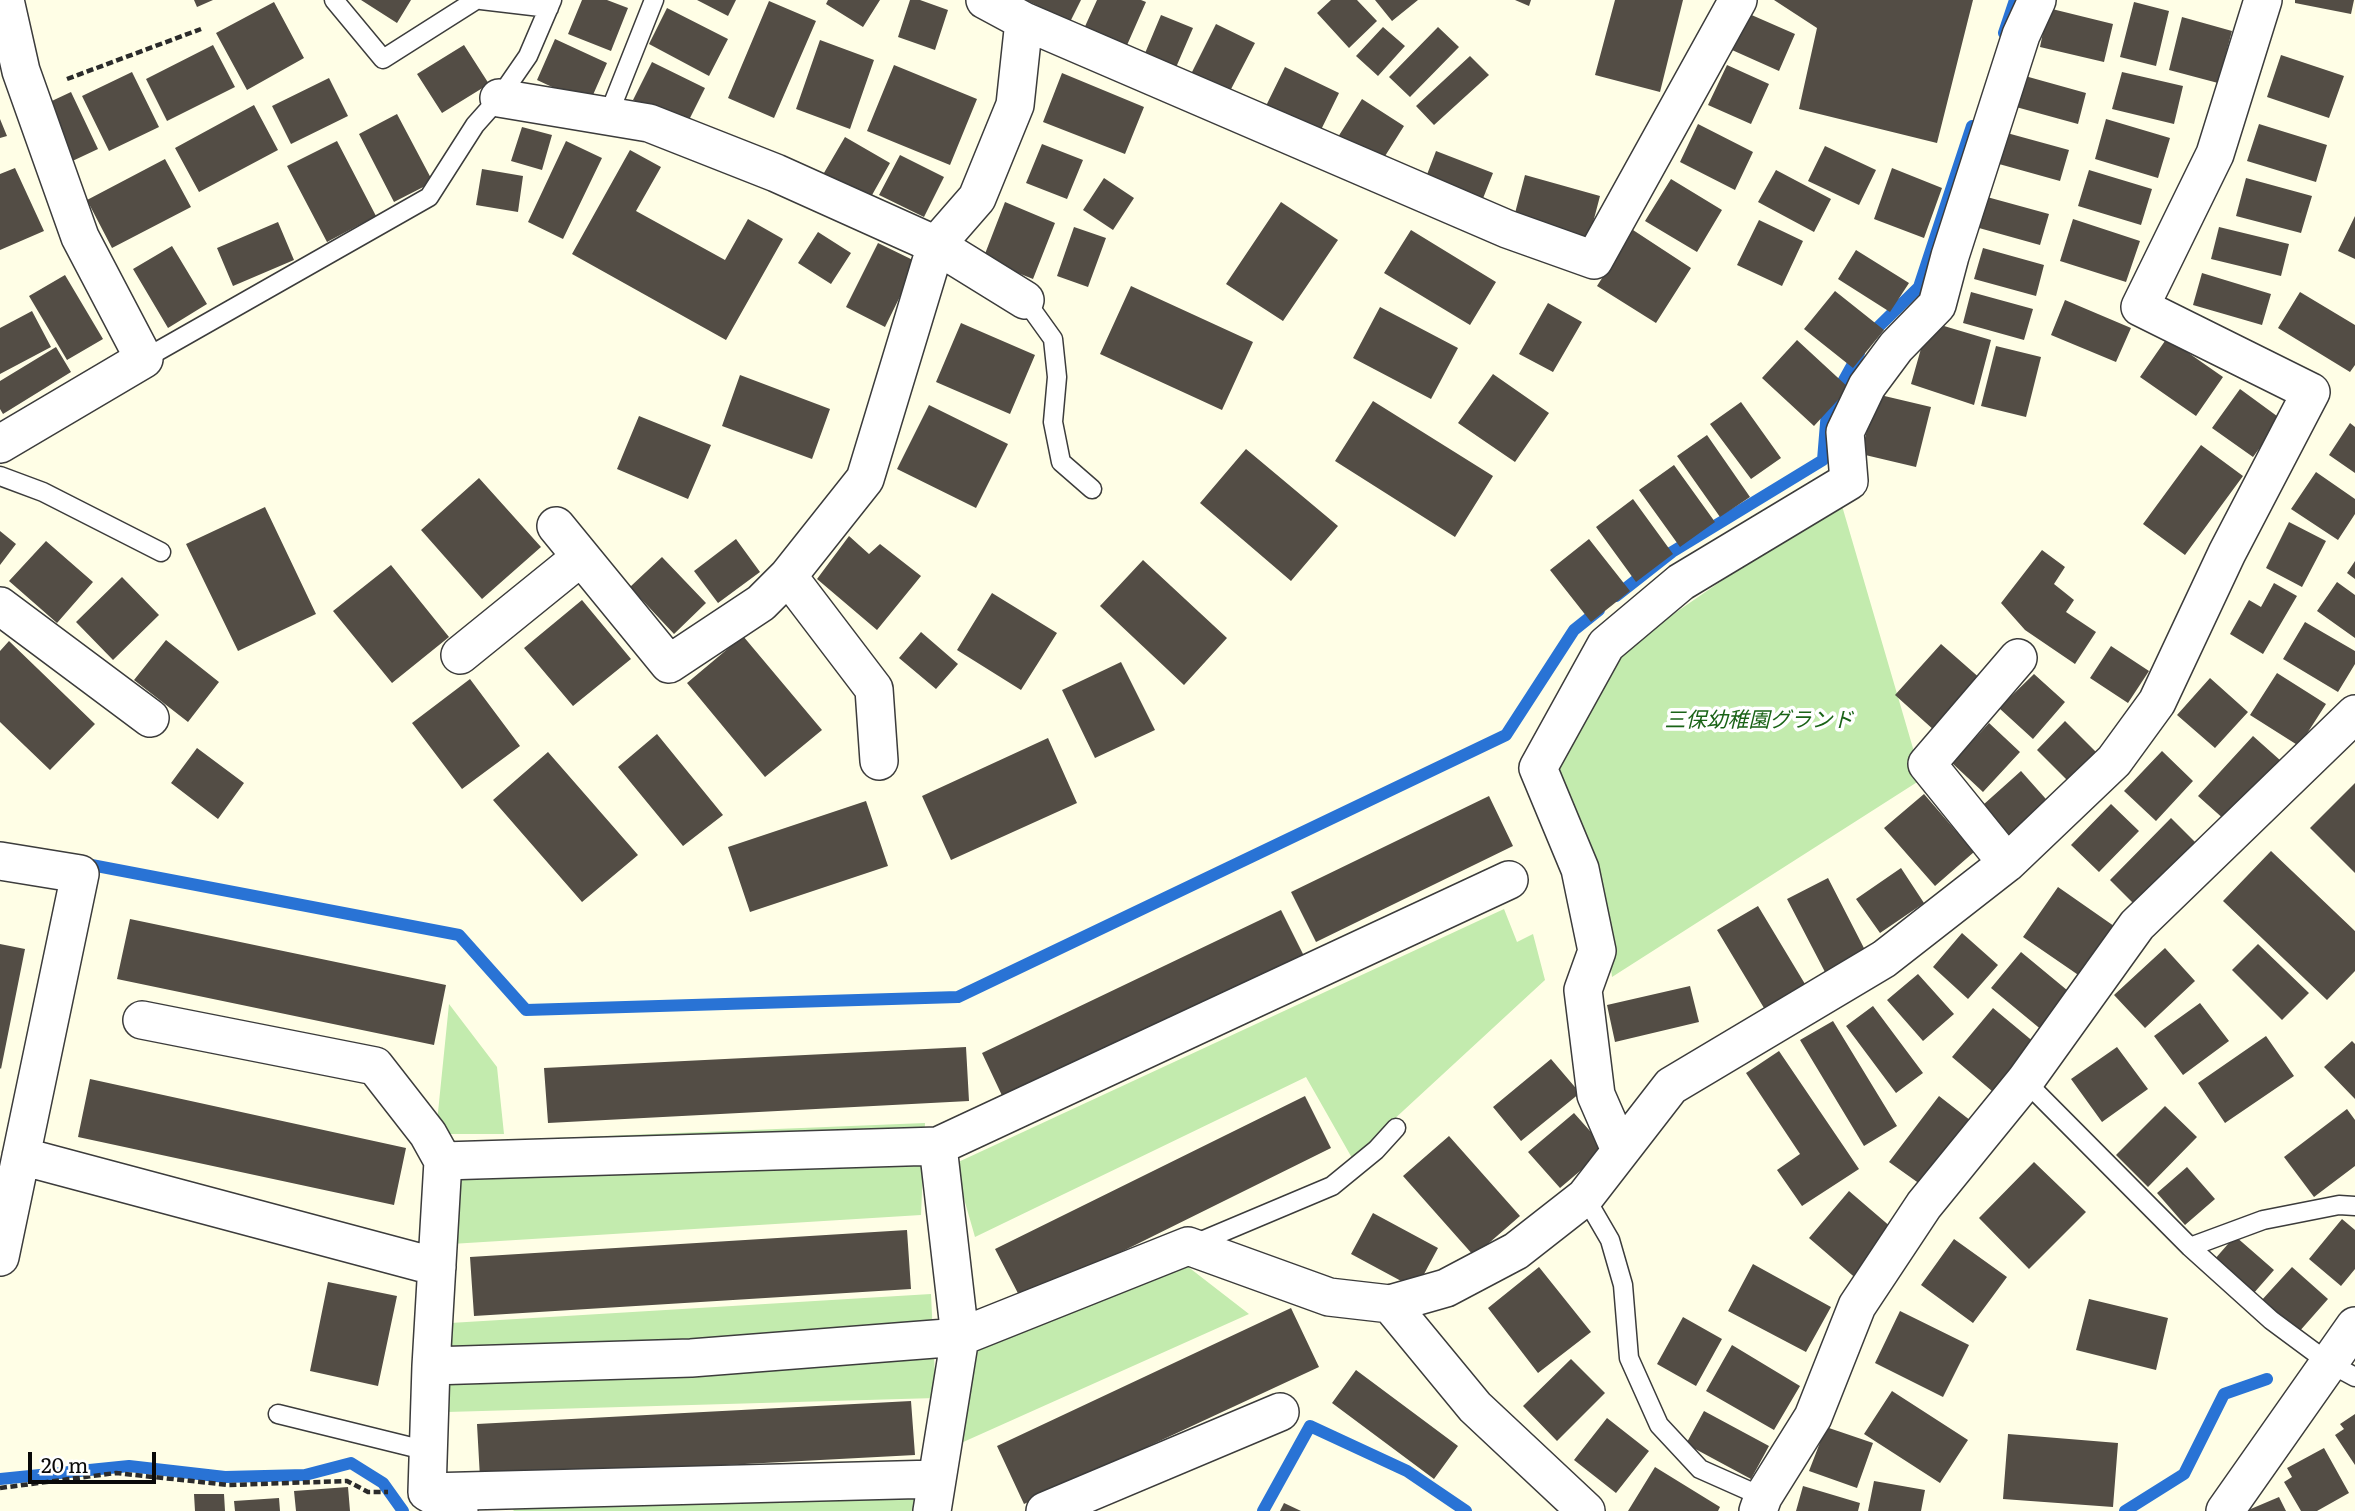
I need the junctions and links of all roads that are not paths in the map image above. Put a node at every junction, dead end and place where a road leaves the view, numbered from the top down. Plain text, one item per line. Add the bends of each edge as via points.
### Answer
1 (5, 0) edge
2 (334, 0) edge
3 (476, 0) edge
4 (481, 0) edge
5 (654, 0) edge
6 (985, 0) edge
7 (1738, 0) edge
8 (2037, 0) edge
9 (2263, 0) edge
10 (550, 4) edge
11 (1024, 21) junction
12 (499, 98) junction
13 (608, 116) junction
14 (936, 245) junction
15 (1025, 300) joint
16 (144, 359) junction
17 (0, 444) edge
18 (0, 476) edge
19 (1092, 489) dead end
20 (555, 526) dead end
21 (161, 552) dead end
22 (581, 557) junction
23 (788, 576) junction
24 (0, 606) edge
25 (460, 655) dead end
26 (2018, 659) dead end
27 (2355, 715) edge
28 (150, 718) dead end
29 (879, 761) dead end
30 (0, 860) edge
31 (2007, 863) junction
32 (1509, 880) dead end
33 (142, 1020) dead end
34 (2025, 1082) junction
35 (1396, 1128) dead end
36 (937, 1146) junction
37 (1620, 1150) junction
38 (21, 1156) junction
39 (443, 1161) junction
40 (1585, 1198) junction
41 (2355, 1206) edge
42 (1188, 1246) junction
43 (2189, 1247) junction
44 (0, 1257) edge
45 (437, 1268) junction
46 (1390, 1304) junction
47 (2355, 1326) edge
48 (960, 1337) junction
49 (431, 1366) junction
50 (2342, 1370) edge
51 (1280, 1412) dead end
52 (278, 1414) dead end
53 (428, 1451) junction
54 (427, 1492) junction
55 (935, 1495) edge
56 (1761, 1504) edge
57 (459, 1511) edge
58 (1045, 1511) edge
59 (1586, 1511) edge
60 (2225, 1511) edge

1 - 16 street via 21,71 80,237
2 - 3 lane via 383,60
4 - 10 lane
5 - 13 lane
6 - 11 street
7 - 11 street via 1594,260 1507,229
8 - 37 street via 2021,35 1937,305 1896,347 1867,386 1845,432 1849,481 1681,582 1606,645 1538,768 1580,869 1597,951 1583,990 1596,1095
9 - 31 street via 2215,154 2140,307 2311,392 2227,553 2157,702 2114,761
10 - 12 lane via 528,56
11 - 14 street via 1015,105 976,198
12 - 13 street
12 - 16 lane via 475,125 429,197
13 - 14 street via 649,123 776,173
14 - 15 street
14 - 23 street via 865,479
15 - 19 lane via 1053,339 1057,377 1053,422 1061,462
16 - 17 street
18 - 21 lane via 43,492
20 - 22 street
22 - 23 street via 669,664 761,603
22 - 25 street
23 - 29 street via 874,689
24 - 28 street
26 - 31 street via 1927,764
27 - 34 street via 2137,925
30 - 38 street via 80,874
31 - 37 street via 1884,958 1671,1086
32 - 36 street
33 - 39 street via 375,1066 429,1134
34 - 43 lane
34 - 56 street via 1924,1205 1857,1306 1813,1417
35 - 42 lane via 1332,1186
36 - 39 street
36 - 48 street
37 - 40 street
38 - 44 street
38 - 45 street
39 - 45 street
40 - 46 street via 1516,1251 1446,1289
40 - 56 lane via 1610,1240 1623,1285 1629,1358 1659,1425 1700,1469
41 - 43 lane via 2263,1220
42 - 46 street via 1329,1297
42 - 48 street
43 - 50 lane via 2271,1320
45 - 49 street
46 - 59 street via 1475,1407
47 - 50 street
48 - 49 street via 691,1358
48 - 55 street
49 - 53 street
50 - 60 street
51 - 58 street
52 - 53 lane
53 - 54 street
54 - 55 street
54 - 57 street

